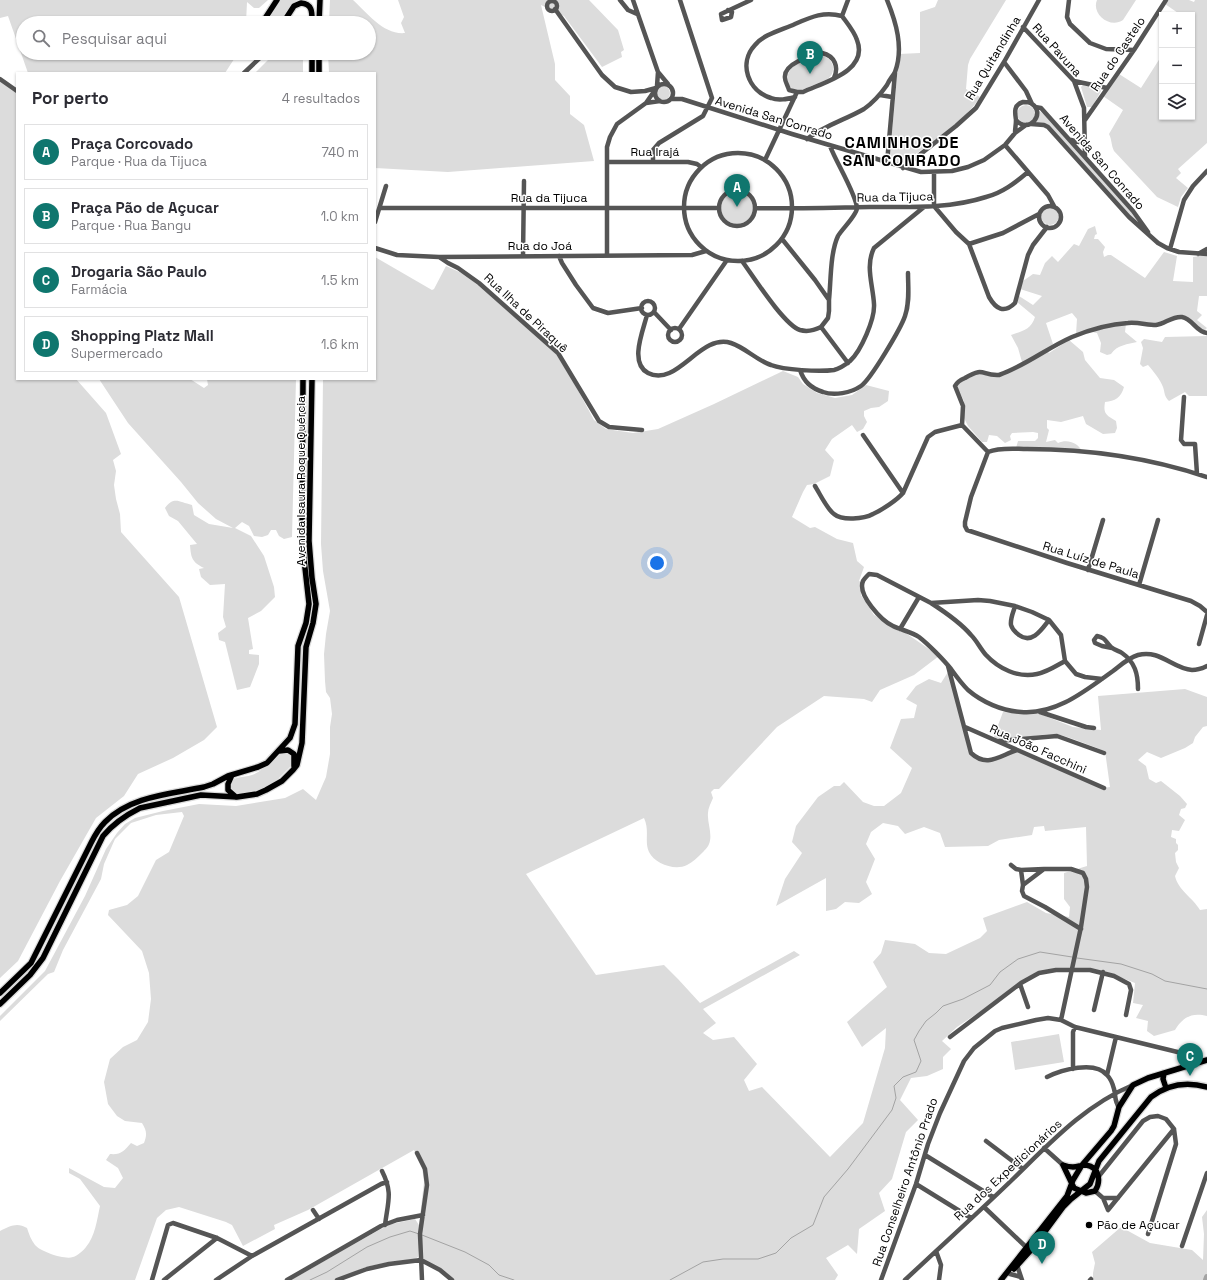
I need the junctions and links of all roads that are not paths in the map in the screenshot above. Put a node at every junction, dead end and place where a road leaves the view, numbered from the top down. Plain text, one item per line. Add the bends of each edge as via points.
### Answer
1 (277, 0) edge
2 (298, 0) edge
3 (320, 0) edge
4 (620, 0) edge
5 (633, 0) edge
6 (680, 0) edge
7 (751, 0) edge
8 (848, 0) edge
9 (887, 0) edge
10 (1039, 0) edge
11 (1068, 0) edge
12 (1166, 0) edge
13 (294, 6) junction
14 (555, 9) dead end
15 (728, 10) dead end
16 (637, 14) junction
17 (267, 16) edge
18 (288, 16) edge
19 (312, 16) edge
20 (319, 16) edge
21 (842, 16) junction
22 (1024, 27) junction
23 (1134, 50) junction
24 (258, 60) edge
25 (312, 60) edge
26 (319, 60) edge
27 (1004, 62) junction
28 (245, 72) edge
29 (312, 72) edge
30 (319, 72) edge
31 (658, 72) junction
32 (895, 72) junction
33 (833, 78) junction
34 (0, 79) edge
35 (1074, 81) junction
36 (668, 84) junction
37 (656, 88) junction
38 (884, 88) junction
39 (1107, 88) junction
40 (16, 90) edge
41 (892, 91) junction
42 (1026, 91) junction
43 (638, 92) junction
44 (673, 92) junction
45 (796, 95) junction
46 (880, 95) junction
47 (892, 97) junction
48 (672, 99) junction
49 (682, 99) junction
50 (660, 102) junction
51 (646, 103) junction
52 (1018, 105) junction
53 (1034, 105) junction
54 (708, 107) junction
55 (1016, 120) junction
56 (1085, 120) junction
57 (1032, 124) junction
58 (1026, 125) junction
59 (780, 130) junction
60 (818, 130) junction
61 (1015, 133) junction
62 (1085, 134) junction
63 (807, 139) junction
64 (1070, 140) junction
65 (820, 143) junction
66 (1005, 145) junction
67 (830, 146) junction
68 (1085, 156) junction
69 (765, 160) junction
70 (607, 162) junction
71 (653, 162) junction
72 (887, 163) junction
73 (701, 167) junction
74 (903, 168) junction
75 (1207, 171) edge
76 (934, 172) junction
77 (1028, 172) junction
78 (524, 181) dead end
79 (386, 186) dead end
80 (934, 206) junction
81 (1054, 206) junction
82 (903, 207) junction
83 (924, 207) junction
84 (380, 208) junction
85 (524, 208) junction
86 (607, 208) junction
87 (684, 208) junction
88 (719, 208) junction
89 (755, 208) junction
90 (857, 208) junction
91 (793, 209) junction
92 (1039, 214) junction
93 (376, 219) edge
94 (908, 219) junction
95 (1047, 228) junction
96 (1150, 235) junction
97 (782, 239) junction
98 (969, 244) junction
99 (376, 248) edge
100 (1170, 249) junction
101 (1207, 250) edge
102 (706, 251) junction
103 (1198, 254) junction
104 (1207, 254) edge
105 (606, 255) junction
106 (523, 256) junction
107 (559, 256) junction
108 (439, 257) junction
109 (459, 257) junction
110 (727, 260) junction
111 (742, 261) junction
112 (458, 268) junction
113 (908, 273) dead end
114 (830, 286) junction
115 (821, 289) junction
116 (829, 300) junction
117 (642, 308) junction
118 (654, 312) junction
119 (647, 315) junction
120 (821, 327) junction
121 (678, 329) junction
122 (671, 330) junction
123 (1207, 333) edge
124 (848, 363) junction
125 (800, 370) junction
126 (303, 380) edge
127 (312, 380) edge
128 (1184, 397) dead end
129 (962, 425) junction
130 (642, 430) dead end
131 (863, 435) dead end
132 (988, 452) junction
133 (1197, 474) junction
134 (1207, 478) edge
135 (815, 486) dead end
136 (903, 492) junction
137 (1103, 520) dead end
138 (1158, 520) dead end
139 (1088, 570) junction
140 (1139, 585) junction
141 (919, 597) junction
142 (931, 603) junction
143 (1015, 606) junction
144 (1207, 612) edge
145 (1207, 615) edge
146 (1049, 620) junction
147 (900, 630) junction
148 (1199, 644) dead end
149 (1112, 648) dead end
150 (1129, 658) junction
151 (1065, 661) junction
152 (948, 665) junction
153 (1207, 666) edge
154 (1085, 678) junction
155 (1102, 679) junction
156 (962, 683) junction
157 (954, 686) junction
158 (1090, 687) junction
159 (1138, 689) dead end
160 (1050, 709) junction
161 (1040, 712) junction
162 (1051, 716) junction
163 (964, 727) junction
164 (1094, 728) dead end
165 (1008, 744) junction
166 (1017, 750) junction
167 (279, 751) junction
168 (1006, 754) junction
169 (1104, 754) dead end
170 (293, 770) junction
171 (232, 774) junction
172 (1104, 788) dead end
173 (237, 797) junction
174 (1010, 865) dead end
175 (1044, 869) junction
176 (1021, 870) junction
177 (1023, 885) junction
178 (1081, 929) junction
179 (1072, 970) junction
180 (1103, 972) junction
181 (1020, 984) junction
182 (0, 993) edge
183 (0, 1004) edge
184 (1028, 1007) dead end
185 (1094, 1010) dead end
186 (1126, 1015) dead end
187 (1061, 1020) junction
188 (1074, 1028) junction
189 (950, 1037) dead end
190 (1116, 1037) junction
191 (1202, 1061) edge
192 (1073, 1068) junction
193 (1164, 1073) junction
194 (1107, 1075) junction
195 (1047, 1077) dead end
196 (1133, 1085) junction
197 (1207, 1087) edge
198 (1166, 1088) junction
199 (1115, 1094) junction
200 (1119, 1107) junction
201 (1174, 1129) junction
202 (986, 1141) dead end
203 (1044, 1148) junction
204 (417, 1153) dead end
205 (925, 1155) junction
206 (1063, 1165) junction
207 (1082, 1166) junction
208 (1023, 1168) junction
209 (1095, 1170) junction
210 (382, 1171) dead end
211 (1207, 1173) edge
212 (1099, 1176) junction
213 (387, 1182) junction
214 (916, 1184) junction
215 (1072, 1184) junction
216 (1080, 1191) junction
217 (1095, 1191) junction
218 (994, 1197) junction
219 (1103, 1198) junction
220 (1118, 1198) junction
221 (984, 1207) junction
222 (313, 1210) dead end
223 (423, 1215) junction
224 (971, 1218) junction
225 (319, 1219) junction
226 (385, 1225) junction
227 (1148, 1234) dead end
228 (216, 1238) junction
229 (1182, 1246) dead end
230 (1026, 1247) junction
231 (242, 1250) junction
232 (936, 1251) junction
233 (252, 1256) junction
234 (246, 1260) junction
235 (421, 1260) junction
236 (1017, 1265) junction
237 (1010, 1274) junction
238 (1022, 1278) edge
239 (152, 1280) edge
240 (164, 1280) edge
241 (216, 1280) edge
242 (287, 1280) edge
243 (337, 1280) edge
244 (422, 1280) edge
245 (452, 1280) edge
246 (881, 1280) edge
247 (905, 1280) edge
248 (940, 1280) edge
249 (1000, 1280) edge
250 (1005, 1280) edge

1 - 17 main road
2 - 13 main road
3 - 20 main road
4 - 16 street via 628,10
5 - 16 street
6 - 54 street via 712,98
7 - 15 street
8 - 21 street
9 - 32 street via 898,33
10 - 22 street, Rua Quitandinha
11 - 23 street via 1067,17 1070,24 1090,43 1106,49
12 - 23 street, Rua do Castelo
13 - 18 main road
13 - 19 main road via 301,3 308,5 312,10
14 - 43 street via 608,82 622,90
16 - 31 street
21 - 33 street via 856,39 858,53 851,68
21 - 45 street via 828,13 816,15 767,36 750,51 746,64 747,73 758,92 772,99 783,100
22 - 27 street, Rua Quitandinha
22 - 35 street, Rua Pavuna
23 - 39 street, Rua do Castelo
24 - 28 street
25 - 29 main road
26 - 30 main road
27 - 42 street
27 - 74 street, Rua Quitandinha via 976,108
31 - 36 street
31 - 37 street
32 - 38 street
32 - 41 street
33 - 45 street
33 - 45 street via 836,66 831,57 822,53 789,66 784,76 789,90
34 - 40 street
35 - 39 street
35 - 56 street, Rua Pavuna via 1084,108
36 - 37 street
36 - 44 street
37 - 43 street
37 - 50 street via 655,95
37 - 51 street
38 - 41 street
38 - 46 street
39 - 56 street, Rua do Castelo
41 - 47 street
42 - 52 street
42 - 53 street
43 - 51 street via 645,98
44 - 48 street
44 - 49 street, Avenida San Conrado
45 - 59 street
46 - 47 street
46 - 60 street via 864,109
47 - 72 street
48 - 49 street, Avenida San Conrado
48 - 50 street
49 - 54 street, Avenida San Conrado
50 - 51 street
51 - 70 street via 617,124 607,147
52 - 53 street via 1025,102
52 - 55 street via 1014,112
53 - 57 street via 1037,118
53 - 64 street, Avenida San Conrado via 1041,108
54 - 59 street, Avenida San Conrado
54 - 71 street via 703,116 659,143 654,150
55 - 58 street
55 - 61 street
56 - 62 street, Rua Pavuna
57 - 58 street
57 - 96 street, Avenida San Conrado via 1048,127 1129,217
58 - 61 street, Avenida San Conrado
59 - 63 street, Avenida San Conrado
59 - 69 street
60 - 63 street
60 - 65 street
61 - 66 street, Avenida San Conrado
62 - 64 street via 1079,142
62 - 68 street, Rua Pavuna
63 - 65 street, Avenida San Conrado
64 - 68 street, Avenida San Conrado
65 - 67 street, Avenida San Conrado
66 - 76 street, Avenida San Conrado via 984,160 968,167
66 - 77 street
67 - 72 street, Avenida San Conrado
67 - 90 street via 851,189
68 - 96 street, Avenida San Conrado via 1133,211
69 - 73 street via 742,153 730,154
69 - 91 street via 783,176 788,185
70 - 71 street, Rua Irajá
70 - 86 street
71 - 73 street, Rua Irajá via 688,162
72 - 74 street, Avenida San Conrado
73 - 87 street via 686,190
74 - 76 street, Avenida San Conrado
75 - 100 street via 1184,200
76 - 80 street
77 - 80 street, Rua da Tijuca via 999,193 960,203
77 - 81 street
78 - 85 street
79 - 84 street
80 - 83 street, Rua da Tijuca
80 - 98 street
81 - 92 street via 1046,206
81 - 95 street via 1061,218 1057,225
82 - 83 street, Rua da Tijuca
82 - 90 street, Rua da Tijuca
82 - 94 street
83 - 94 street
84 - 85 street, Rua da Tijuca
84 - 93 street
85 - 86 street, Rua da Tijuca
85 - 106 street
86 - 87 street, Rua da Tijuca
86 - 105 street
87 - 88 street, Rua da Tijuca
87 - 102 street via 685,219 693,238
88 - 89 street via 724,220 735,225 746,223 754,214
88 - 89 street via 722,198 736,190 748,193
89 - 91 street, Rua da Tijuca
90 - 91 street, Rua da Tijuca
90 - 114 street via 838,237
91 - 97 street via 790,224
92 - 95 street via 1041,224
92 - 98 street via 1003,233
94 - 124 street via 874,248 870,255 874,311 858,351
95 - 98 street via 1028,255 1016,303 1004,309 994,305 989,297
96 - 100 street, Avenida San Conrado
97 - 111 street via 774,248 756,259
97 - 115 street
99 - 108 street, Rua do Joá via 397,255
100 - 103 street, Avenida San Conrado
101 - 103 street
102 - 105 street, Rua do Joá via 692,255
102 - 110 street
103 - 104 street, Avenida San Conrado
105 - 107 street, Rua do Joá
106 - 107 street, Rua do Joá
106 - 109 street, Rua do Joá
107 - 117 street via 593,308 608,313
108 - 109 street, Rua do Joá
108 - 112 street, Rua Ilha de Piraquê
109 - 112 street
110 - 111 street
110 - 121 street
111 - 120 street via 793,327 806,331
112 - 130 street, Rua Ilha de Piraquê via 479,283 558,353 600,421 609,427
113 - 125 street via 907,306 901,326 861,386 839,394 827,394 808,384
114 - 115 street
114 - 116 street
115 - 116 street
116 - 120 street via 828,318
117 - 118 street via 643,304 649,302 654,306
117 - 119 street
118 - 119 street
118 - 122 street
119 - 125 street via 638,357 644,371 649,374 658,377 668,375 707,347 722,342 739,347 770,365
120 - 124 street
121 - 122 street
121 - 122 street via 682,337 675,342 669,338
123 - 129 street via 1200,332 1191,322 1181,317 1159,324 1125,323 1073,337 999,376 983,372 974,373 955,386 963,406
124 - 125 street via 834,370
126 - 167 main road, Avenida Isaura Roque Quércia via 302,541 309,604 298,646 295,724 290,738
127 - 170 main road, Avenida Isaura Roque Quércia via 309,541 316,604 306,647 302,743
128 - 133 street via 1181,440 1184,444 1194,444
129 - 132 street
129 - 136 street via 935,432 928,437
131 - 136 street
132 - 133 street via 1005,449 1057,449 1133,458
132 - 139 street, Rua Luíz de Paula via 971,497 965,522 967,530
133 - 134 street
135 - 136 street via 833,513 847,519 872,515
137 - 139 street
138 - 140 street
139 - 140 street, Rua Luíz de Paula
140 - 144 street, Rua Luíz de Paula via 1191,601
141 - 142 street
141 - 147 street
141 - 147 street via 874,574 869,574 863,581 863,593 880,617
142 - 143 street via 978,600
142 - 151 street via 960,624 972,635 985,654 1006,671 1037,674
143 - 146 street
143 - 146 street via 1011,626 1022,637 1036,635
145 - 148 street
146 - 151 street via 1061,635
147 - 152 street via 918,636
149 - 150 street
150 - 153 street via 1148,654 1164,657 1184,668 1194,670
150 - 155 street
150 - 159 street via 1138,676
151 - 154 street via 1076,674
152 - 156 street
152 - 157 street
154 - 155 street
154 - 158 street
155 - 158 street
156 - 157 street
156 - 161 street via 968,690 993,706 1020,712
157 - 163 street
158 - 160 street via 1067,702
160 - 161 street
160 - 162 street
161 - 162 street
162 - 164 street
163 - 165 street, Rua João Facchini
163 - 168 street via 970,753 975,757 986,761
165 - 166 street, Rua João Facchini
165 - 168 street
165 - 169 street via 1057,736
166 - 168 street
166 - 172 street, Rua João Facchini
167 - 170 main road via 288,750 294,754
167 - 171 main road, Avenida Isaura Roque Quércia via 258,768
170 - 173 main road, Avenida Isaura Roque Quércia via 282,781 266,790
171 - 173 main road via 228,790
171 - 182 main road, Avenida Isaura Roque Quércia via 204,787 142,800 109,818 91,843 31,963
173 - 183 main road, Avenida Isaura Roque Quércia via 201,795 151,805 132,812 108,830 91,858 43,958 30,976
174 - 176 street
175 - 176 street
175 - 177 street
175 - 178 street via 1071,869 1083,873 1087,888
176 - 177 street
177 - 178 street via 1024,896
178 - 179 street
179 - 180 street
179 - 181 street via 1039,973
179 - 187 street
180 - 185 street
180 - 186 street via 1131,987
181 - 184 street
181 - 189 street
187 - 188 street
187 - 205 street, Rua Conselheiro Antônio Prado via 1048,1018 1002,1028 974,1048 964,1061 946,1097
188 - 190 street
188 - 192 street
190 - 191 street
190 - 194 street
191 - 193 main road
192 - 194 street via 1098,1068
192 - 195 street
193 - 196 main road
193 - 198 main road
194 - 199 street
196 - 199 street, Rua dos Expedicionários
196 - 200 main road
197 - 198 main road via 1185,1083
198 - 209 main road via 1151,1097 1134,1116 1099,1161
199 - 200 street
199 - 203 street, Rua dos Expedicionários via 1077,1119
200 - 207 main road via 1114,1126
201 - 212 street via 1166,1119 1158,1116 1143,1121
201 - 220 street
201 - 227 street via 1176,1144
202 - 208 street
203 - 206 street
203 - 208 street, Rua dos Expedicionários
204 - 223 street via 425,1169 427,1184
205 - 214 street, Rua Conselheiro Antônio Prado
205 - 218 street
206 - 207 main road
206 - 215 main road
207 - 209 main road via 1087,1165
207 - 215 main road
208 - 218 street, Rua dos Expedicionários
209 - 212 main road
209 - 216 main road via 1090,1184
210 - 213 street
211 - 229 street
212 - 217 main road
213 - 225 street
213 - 226 street via 390,1193
214 - 224 street
214 - 246 street, Rua Conselheiro Antônio Prado
215 - 216 main road
215 - 230 main road via 1067,1196
216 - 217 main road
216 - 236 main road via 1063,1207
217 - 219 street
218 - 221 street, Rua dos Expedicionários
219 - 220 street
219 - 220 street via 1108,1210
221 - 224 street, Rua dos Expedicionários
221 - 230 street
222 - 225 street
223 - 226 street
223 - 235 street via 420,1234
224 - 232 street, Rua dos Expedicionários
225 - 233 street
226 - 242 street
228 - 231 street
228 - 239 street via 173,1223 168,1225
228 - 240 street
230 - 249 main road
231 - 233 street
231 - 234 street
232 - 247 street, Rua dos Expedicionários
232 - 248 street via 940,1265
233 - 234 street
234 - 241 street
235 - 243 street via 367,1269
235 - 244 street
235 - 245 street
236 - 237 main road
236 - 238 street
237 - 238 street
237 - 250 main road

